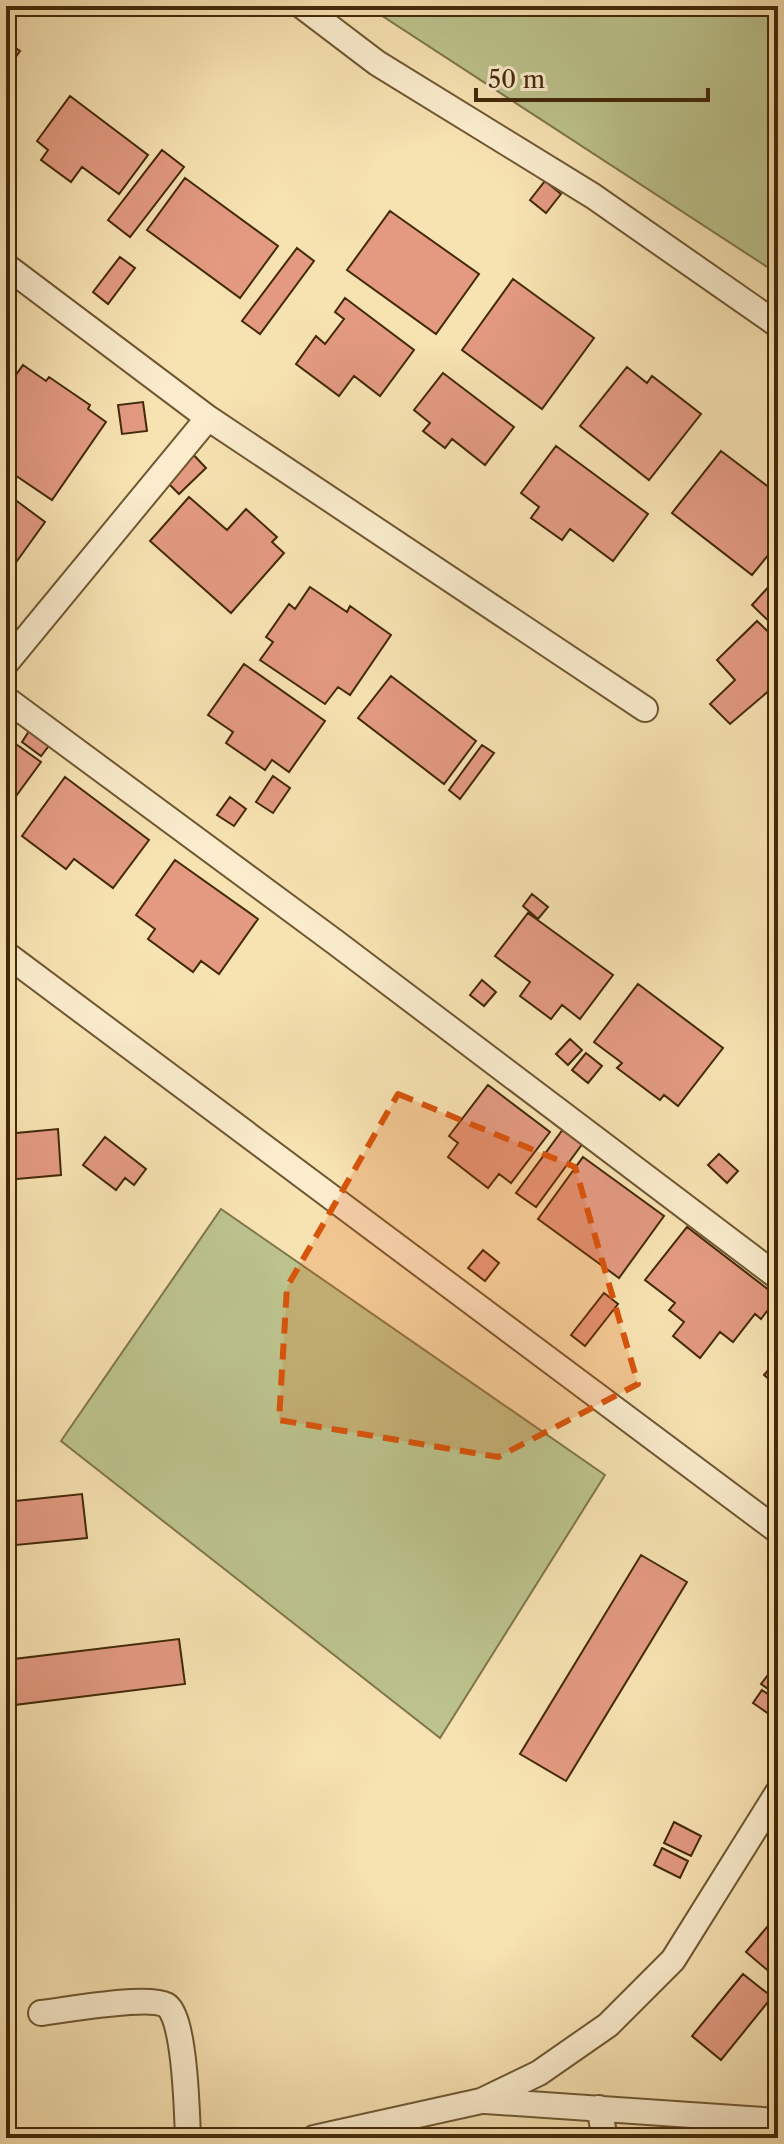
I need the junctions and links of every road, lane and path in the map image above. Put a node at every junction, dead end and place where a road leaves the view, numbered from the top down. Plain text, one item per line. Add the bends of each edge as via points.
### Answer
1 (302, 6) edge
2 (6, 266) edge
3 (778, 325) edge
4 (208, 418) junction
5 (6, 663) edge
6 (6, 699) edge
7 (645, 709) dead end
8 (6, 954) edge
9 (778, 1277) edge
10 (778, 1531) edge
11 (778, 1792) edge
12 (41, 2013) dead end
13 (481, 2101) junction
14 (599, 2108) junction
15 (778, 2121) edge
16 (188, 2138) edge
17 (314, 2138) edge
18 (605, 2138) edge

1 - 3 street via 377,63 593,196
2 - 4 street
4 - 5 street
4 - 7 street
6 - 9 street
8 - 10 street
11 - 13 street via 673,1960 608,2025 539,2073
12 - 16 street via 146,2001 166,2005 176,2015 181,2041
13 - 14 street
13 - 17 street
14 - 15 street
14 - 18 street

